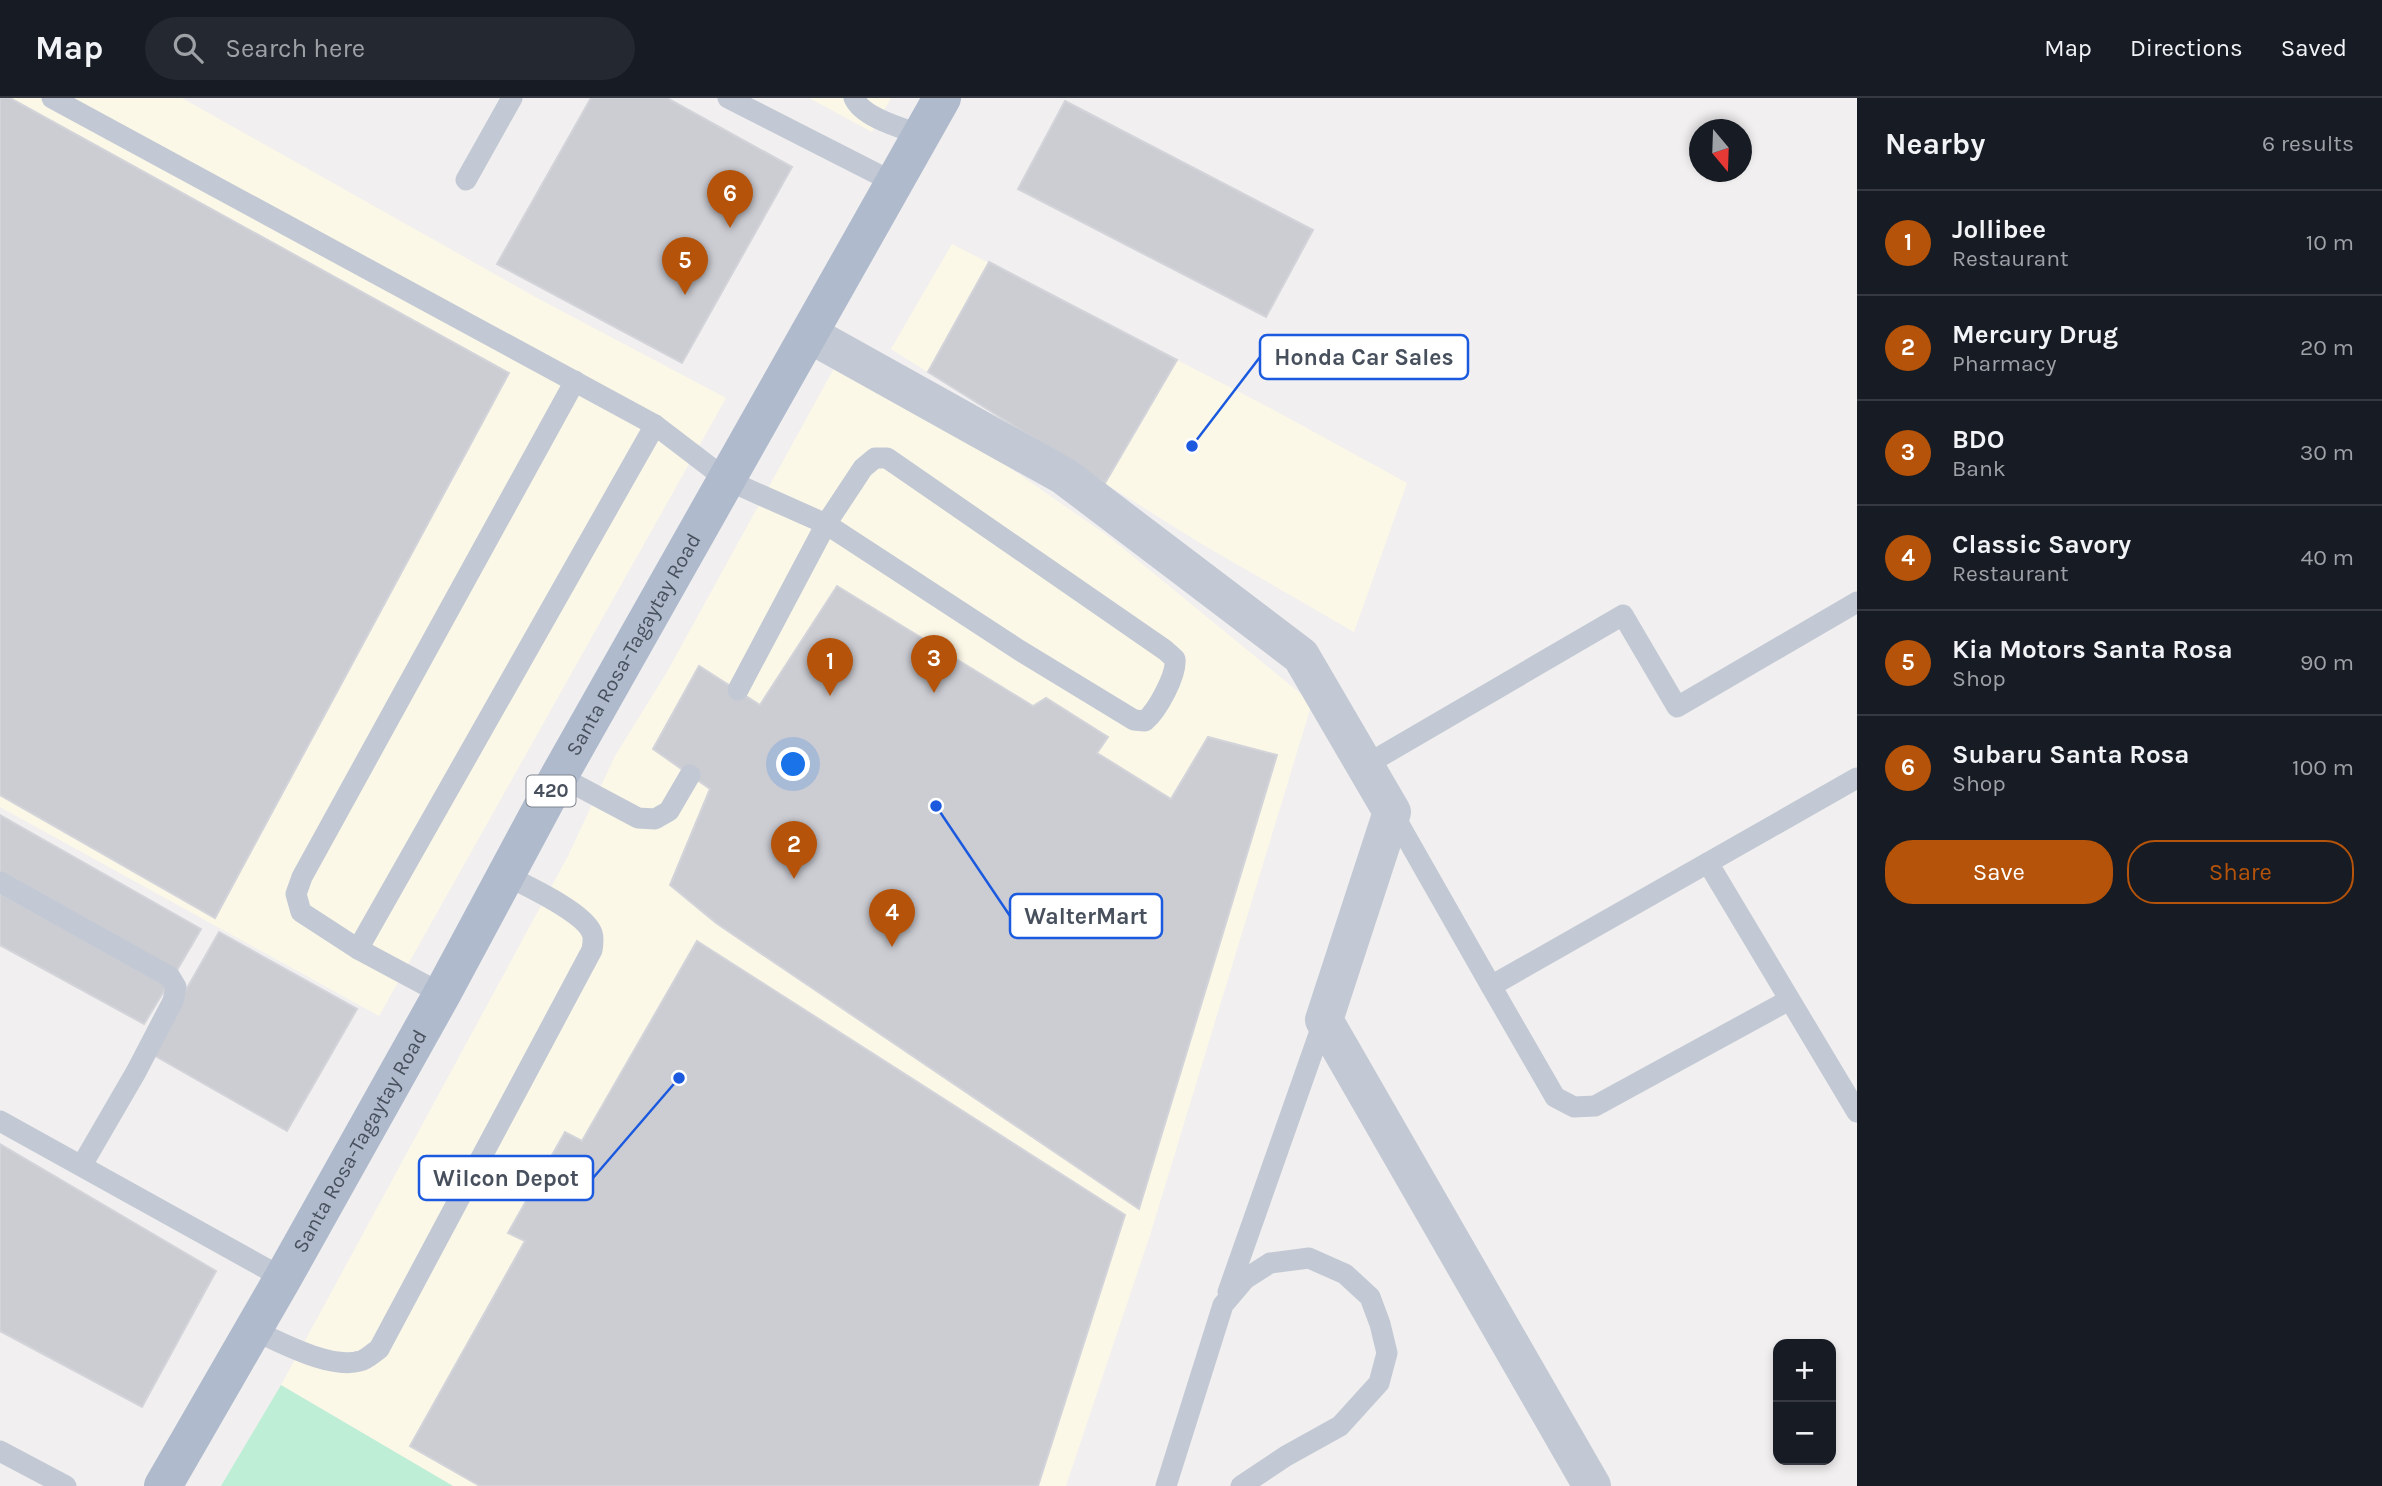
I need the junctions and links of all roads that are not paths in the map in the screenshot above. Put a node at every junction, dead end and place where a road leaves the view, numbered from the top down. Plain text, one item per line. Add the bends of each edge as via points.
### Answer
1 (52, 98) edge
2 (512, 98) edge
3 (728, 98) edge
4 (854, 98) edge
5 (942, 98) edge
6 (921, 135) junction
7 (466, 180) dead end
8 (895, 183) junction
9 (809, 334) junction
10 (575, 381) junction
11 (655, 425) junction
12 (727, 480) junction
13 (826, 524) junction
14 (1857, 603) edge
15 (738, 690) dead end
16 (1364, 766) junction
17 (690, 775) dead end
18 (559, 776) junction
19 (1857, 778) edge
20 (1392, 812) junction
21 (1709, 863) junction
22 (505, 875) junction
23 (0, 882) edge
24 (358, 949) junction
25 (1491, 986) junction
26 (442, 994) junction
27 (1789, 1000) junction
28 (1324, 1020) junction
29 (1857, 1112) edge
30 (0, 1121) edge
31 (82, 1165) junction
32 (283, 1278) junction
33 (1223, 1305) junction
34 (253, 1330) junction
35 (0, 1451) edge
36 (66, 1486) edge
37 (163, 1486) edge
38 (1166, 1486) edge
39 (1241, 1486) edge
40 (1592, 1486) edge

1 - 10 lane
2 - 7 lane
3 - 8 lane
4 - 6 lane via 857,105 885,123
5 - 6 main road, Santa Rosa-Tagaytay Road / 420
6 - 8 main road, Santa Rosa-Tagaytay Road / 420
8 - 9 main road, Santa Rosa-Tagaytay Road / 420
9 - 12 main road, Santa Rosa-Tagaytay Road / 420
9 - 16 street via 1064,476 1301,656
10 - 11 lane
10 - 24 lane via 302,877 296,894 301,912
11 - 12 lane
11 - 24 lane
12 - 13 lane
12 - 18 main road, Santa Rosa-Tagaytay Road / 420
13 - 13 lane via 863,468 875,458 887,458 1175,659 1176,668 1153,715 1145,721 1134,720
13 - 15 lane
14 - 16 lane via 1677,707 1623,615
16 - 20 street
17 - 18 lane via 669,811 655,819 638,818
18 - 22 main road, Santa Rosa-Tagaytay Road / 420
19 - 21 lane
20 - 25 lane
20 - 28 street
21 - 25 lane
21 - 27 lane
22 - 26 main road, Santa Rosa-Tagaytay Road / 420
22 - 34 lane via 584,921 593,935 592,950 379,1349 361,1361 339,1363
23 - 31 lane via 170,977 176,987 136,1072
24 - 26 lane
25 - 27 lane via 1555,1097 1574,1107 1595,1106
26 - 32 main road, Santa Rosa-Tagaytay Road / 420
27 - 29 lane
28 - 33 lane
28 - 40 street
30 - 31 lane
31 - 32 lane
32 - 34 main road, Santa Rosa-Tagaytay Road / 420
33 - 38 lane
33 - 39 lane via 1245,1279 1270,1263 1309,1258 1345,1274 1370,1297 1387,1353 1379,1384 1340,1426
34 - 37 main road, Santa Rosa-Tagaytay Road / 420
35 - 36 lane

